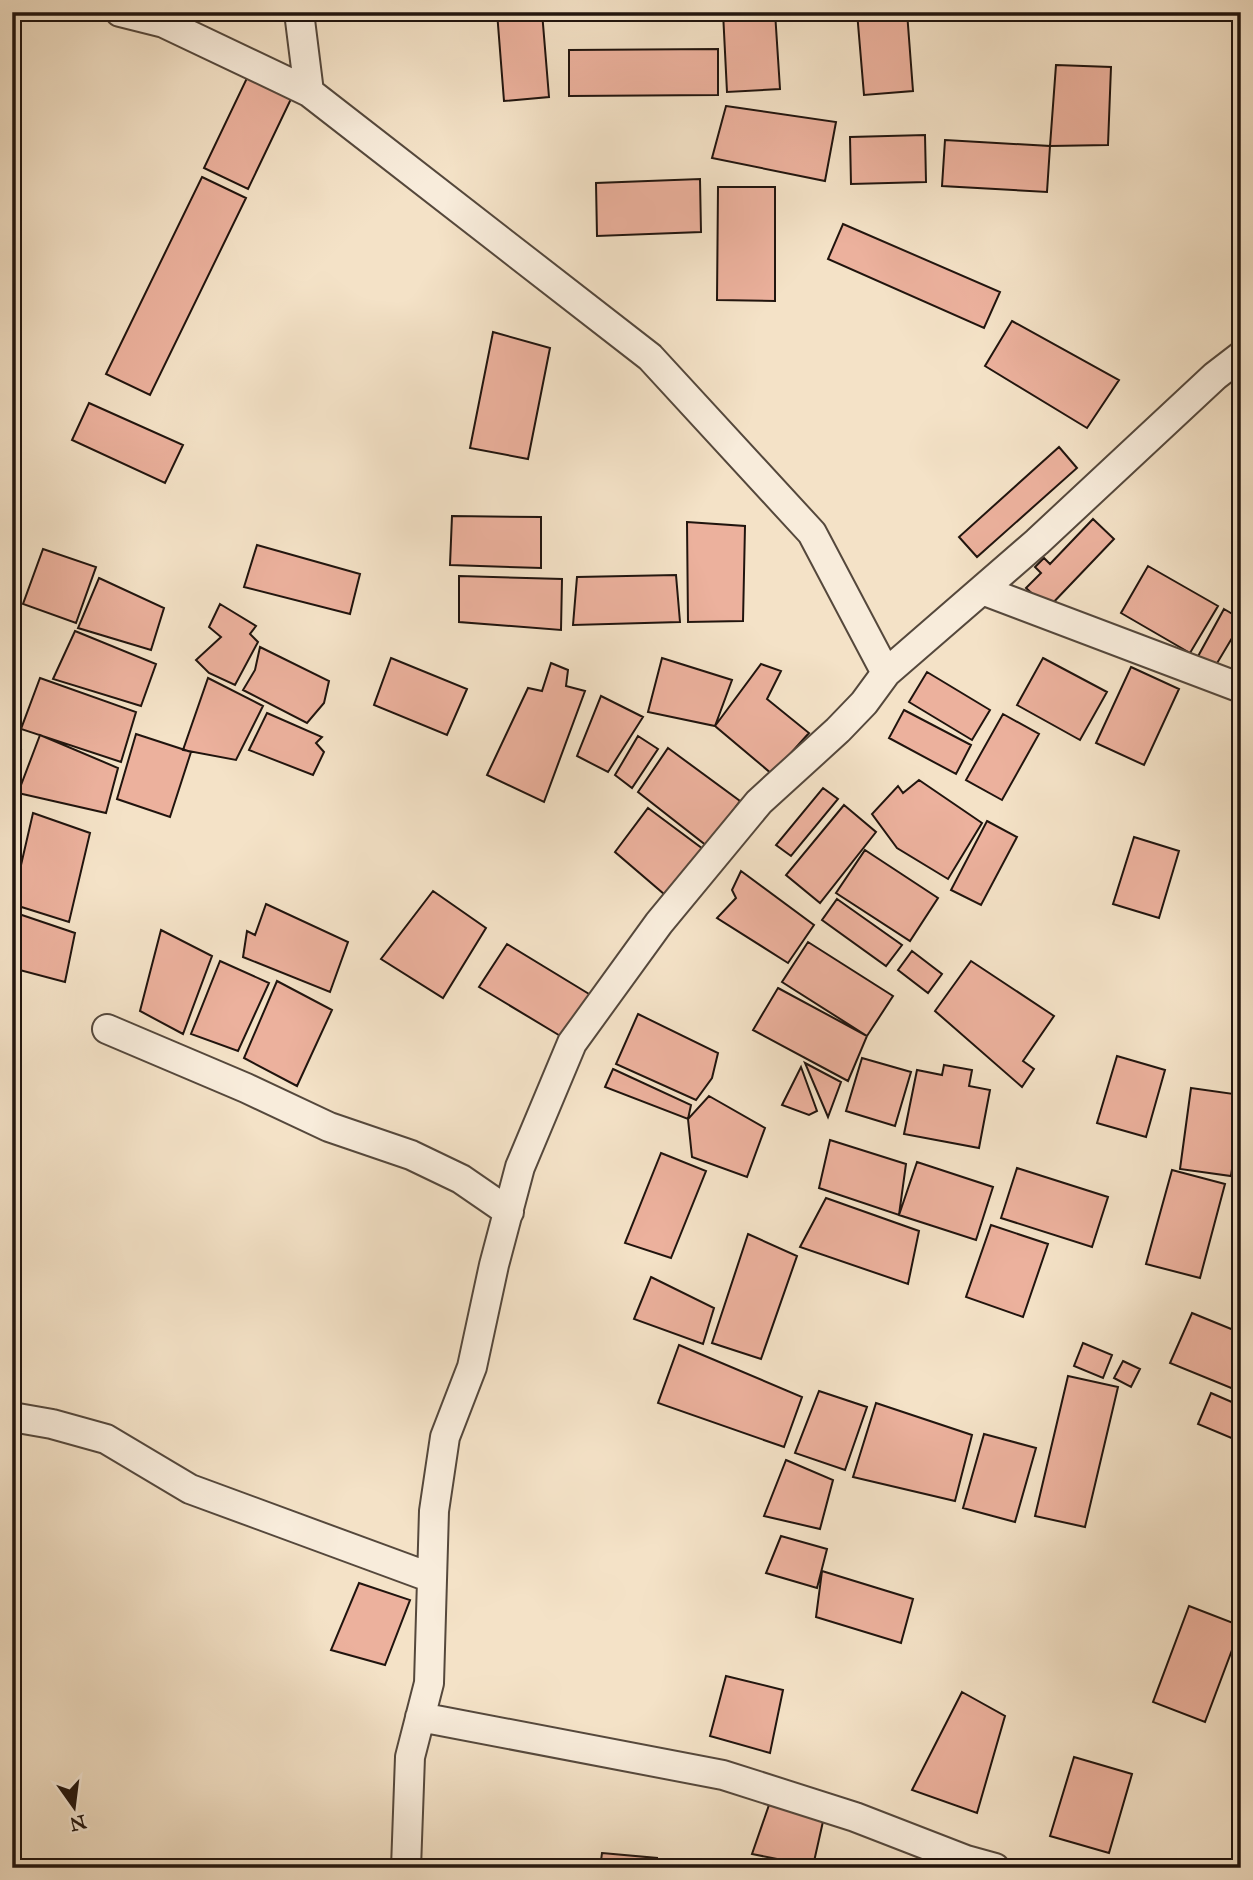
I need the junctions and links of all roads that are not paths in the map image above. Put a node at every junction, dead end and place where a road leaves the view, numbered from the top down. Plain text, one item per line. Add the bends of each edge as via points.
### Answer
1 (120, 12) edge
2 (299, 12) edge
3 (309, 92) junction
4 (1241, 356) edge
5 (982, 590) junction
6 (886, 673) junction
7 (1241, 688) edge
8 (107, 1029) dead end
9 (509, 1212) junction
10 (12, 1417) edge
11 (432, 1578) junction
12 (420, 1717) junction
13 (406, 1868) edge
14 (995, 1868) edge

1 - 3 street via 164,23
2 - 3 street
3 - 6 street via 650,356 812,533
4 - 5 street
5 - 6 street
5 - 7 street
6 - 9 street via 838,730 759,802 659,923 572,1043 520,1167
8 - 9 street via 329,1127 411,1155 461,1179
9 - 11 street via 472,1367 444,1437 434,1511
10 - 11 street via 106,1439 190,1489
11 - 12 street via 429,1683
12 - 13 street via 410,1757
12 - 14 street via 723,1774

